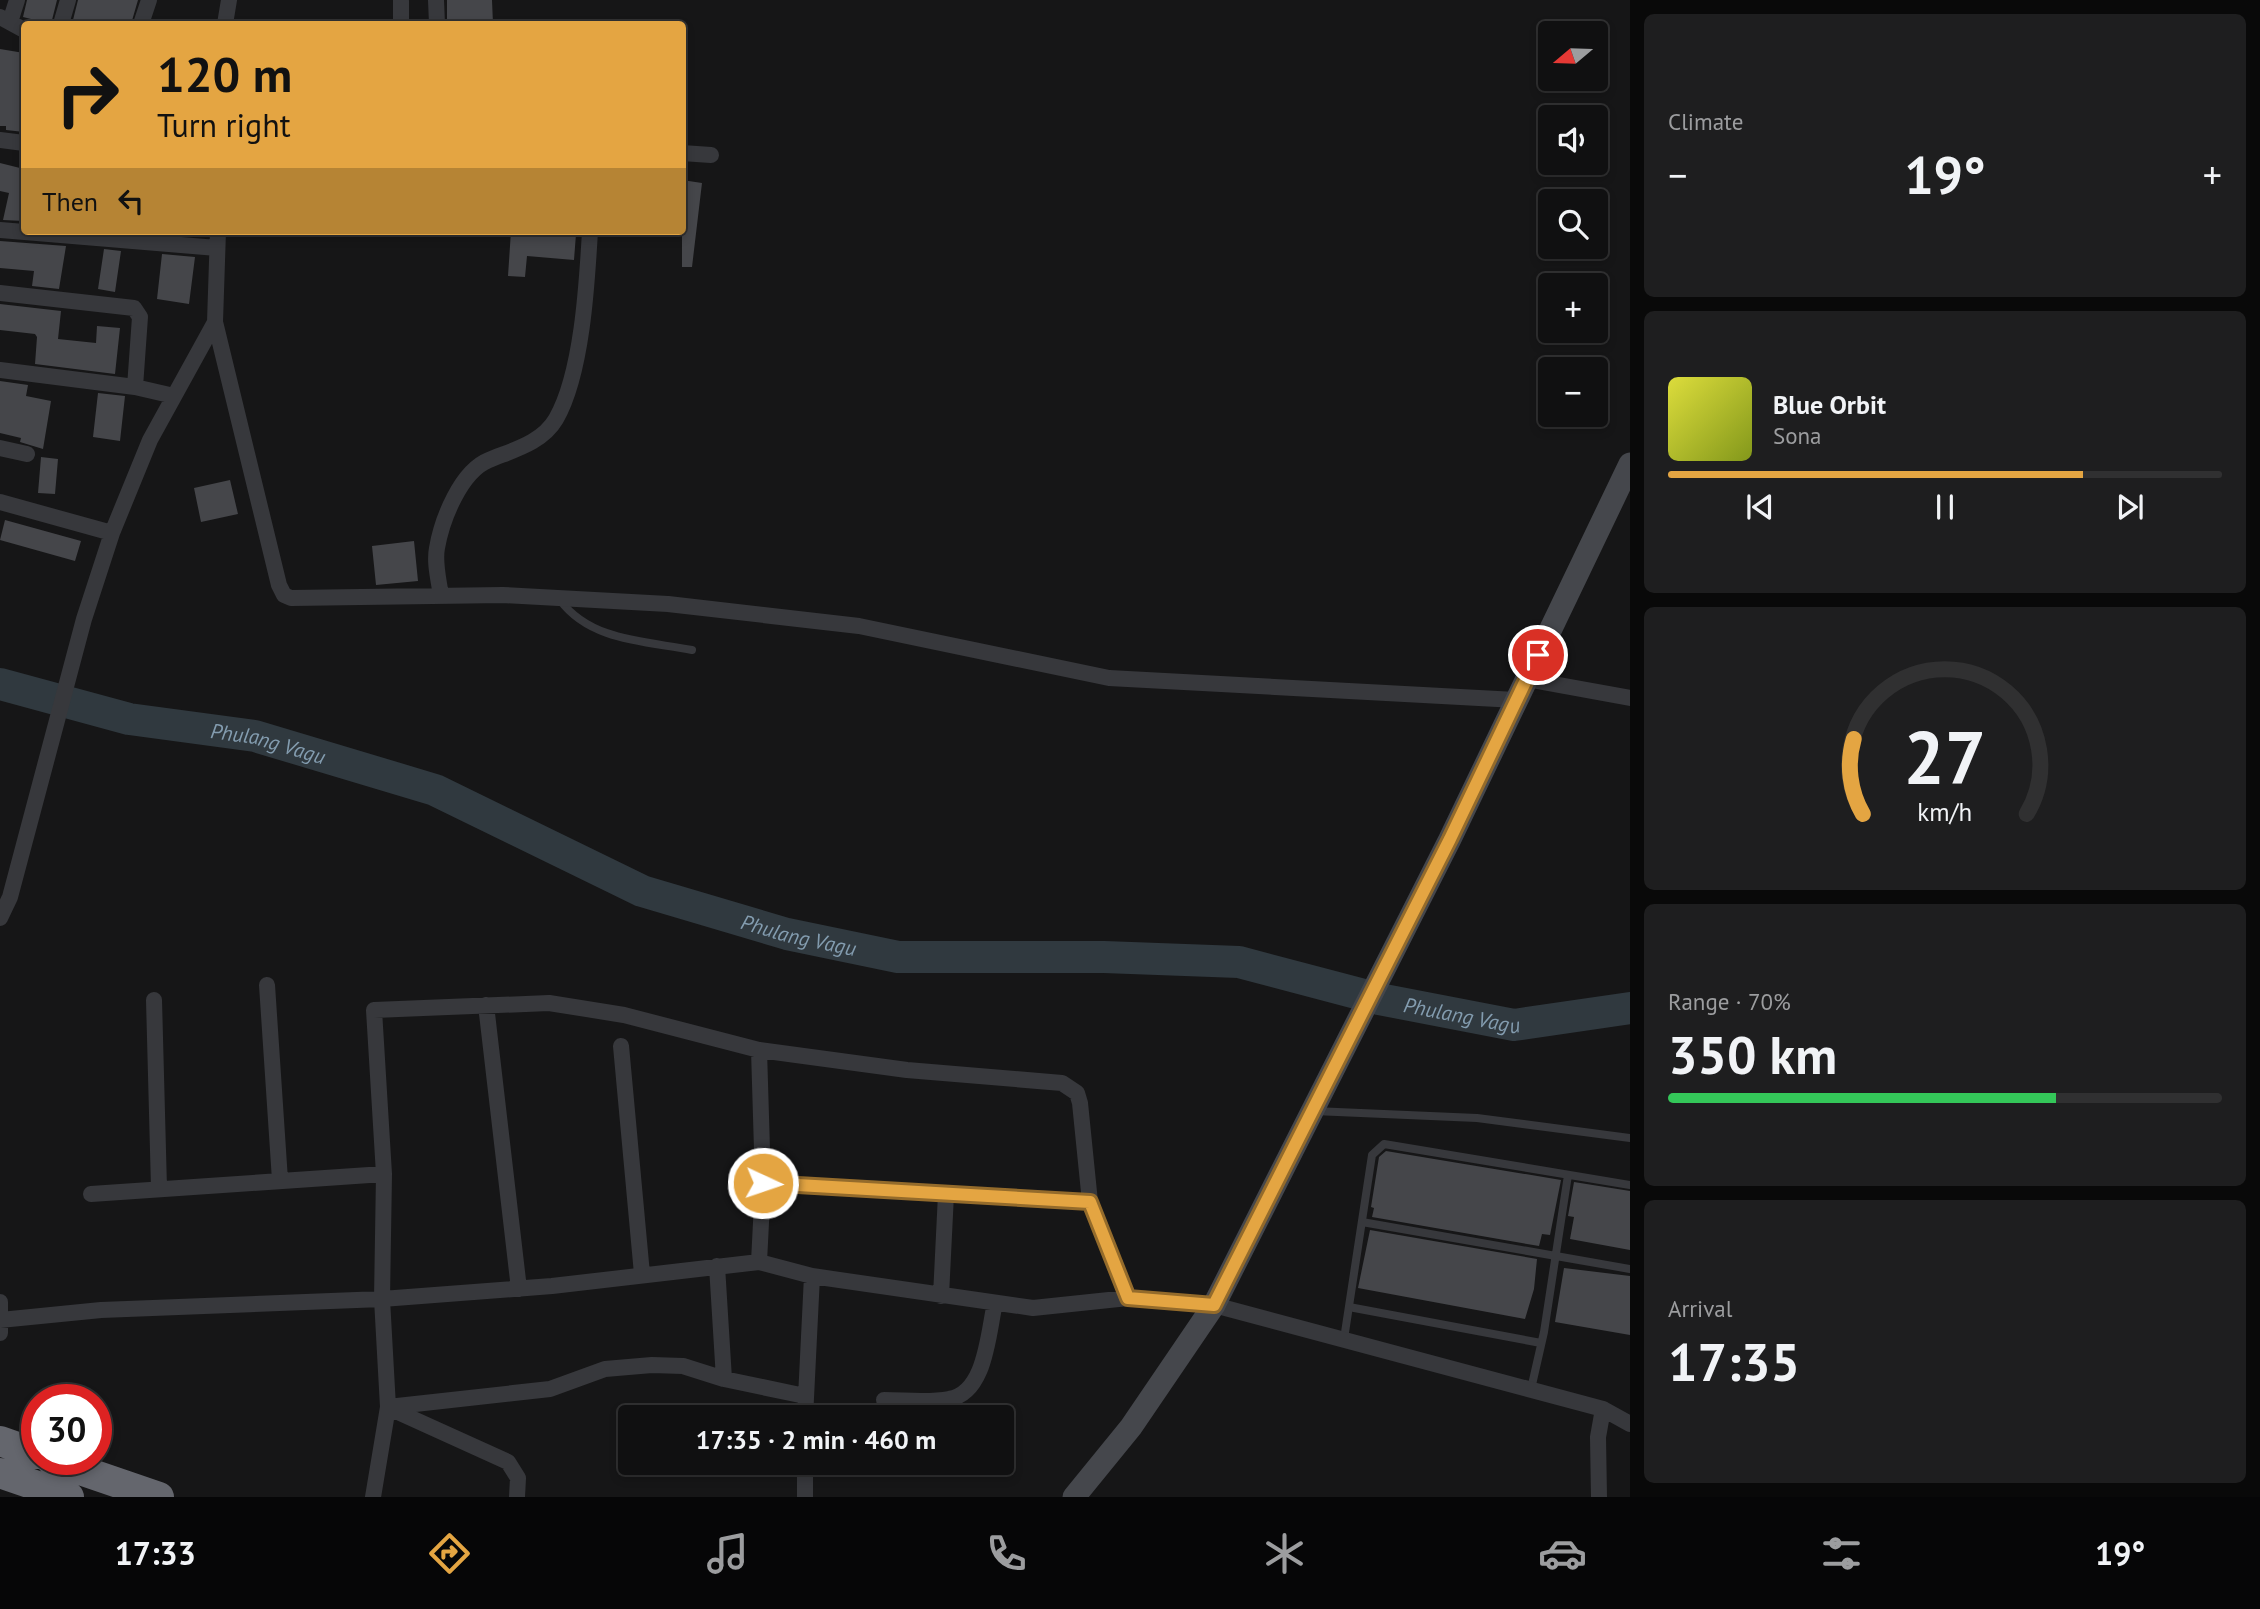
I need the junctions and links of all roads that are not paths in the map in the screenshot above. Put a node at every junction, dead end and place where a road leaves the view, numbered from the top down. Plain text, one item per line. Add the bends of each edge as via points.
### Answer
1 (17, 0) edge
2 (68, 0) edge
3 (149, 0) edge
4 (229, 0) edge
5 (436, 0) edge
6 (401, 1) edge
7 (62, 21) edge
8 (142, 21) edge
9 (226, 21) edge
10 (401, 21) edge
11 (437, 21) edge
12 (12, 23) edge
13 (0, 140) edge
14 (21, 143) edge
15 (686, 153) edge
16 (711, 155) dead end
17 (0, 230) edge
18 (21, 231) edge
19 (121, 235) edge
20 (590, 235) edge
21 (218, 239) edge
22 (0, 293) edge
23 (215, 322) junction
24 (0, 370) edge
25 (135, 387) junction
26 (174, 396) junction
27 (0, 448) edge
28 (27, 454) dead end
29 (1630, 464) edge
30 (0, 502) edge
31 (112, 533) junction
32 (442, 596) junction
33 (558, 598) junction
34 (692, 650) dead end
35 (1527, 679) junction
36 (1630, 698) edge
37 (1516, 700) junction
38 (0, 918) edge
39 (267, 985) dead end
40 (154, 1000) dead end
41 (486, 1005) junction
42 (621, 1046) dead end
43 (760, 1050) junction
44 (1311, 1110) junction
45 (1630, 1138) edge
46 (384, 1174) junction
47 (1568, 1175) junction
48 (280, 1180) junction
49 (763, 1183) junction
50 (1630, 1185) edge
51 (159, 1188) junction
52 (92, 1194) dead end
53 (947, 1194) junction
54 (1090, 1202) junction
55 (1362, 1222) junction
56 (1555, 1258) junction
57 (759, 1262) junction
58 (718, 1266) junction
59 (1630, 1269) edge
60 (642, 1274) junction
61 (812, 1276) junction
62 (519, 1289) junction
63 (941, 1296) junction
64 (1128, 1298) junction
65 (382, 1299) junction
66 (0, 1302) edge
67 (995, 1303) junction
68 (1214, 1305) junction
69 (1349, 1307) junction
70 (0, 1320) edge
71 (0, 1333) edge
72 (1344, 1339) junction
73 (1541, 1343) junction
74 (724, 1380) junction
75 (1531, 1390) junction
76 (805, 1396) junction
77 (884, 1400) dead end
78 (805, 1405) edge
79 (388, 1408) junction
80 (1603, 1409) junction
81 (1630, 1424) edge
82 (0, 1441) edge
83 (21, 1448) edge
84 (0, 1473) edge
85 (95, 1475) edge
86 (805, 1475) edge
87 (69, 1497) edge
88 (159, 1497) edge
89 (373, 1497) edge
90 (517, 1497) edge
91 (805, 1497) edge
92 (1074, 1497) edge
93 (1599, 1497) edge

1 - 12 street
2 - 7 street
3 - 8 street
4 - 9 street
5 - 11 street
6 - 10 street
13 - 14 street
15 - 16 street
17 - 18 street
19 - 21 street
20 - 32 street via 586,303 567,394 555,421 539,438 472,469 460,485 437,548
21 - 23 street
22 - 25 street via 134,308 140,317
23 - 26 street
23 - 32 street via 284,595
24 - 25 street
25 - 26 street
26 - 31 street via 150,440
27 - 28 street
29 - 35 street
30 - 31 street
31 - 38 street via 10,897
32 - 33 street
33 - 34 lane via 572,617 588,627
33 - 37 street via 668,604 859,626 1109,678
35 - 36 street
35 - 37 street
37 - 44 street
39 - 48 street
40 - 51 street
41 - 43 street via 549,1003 624,1015
41 - 46 street via 374,1010
41 - 62 street
42 - 60 street
43 - 49 street
43 - 54 street via 907,1070 1062,1083 1077,1093 1080,1103
44 - 45 lane via 1477,1118
44 - 68 street
46 - 48 street
46 - 65 street
47 - 50 lane
47 - 55 lane via 1384,1144 1372,1155
47 - 56 lane
48 - 51 street
49 - 53 street
49 - 57 street
51 - 52 street
53 - 54 street
53 - 63 street
54 - 64 street
55 - 56 lane
55 - 69 lane
56 - 59 lane
56 - 73 lane
57 - 58 street
57 - 61 street
58 - 60 street
58 - 74 street
60 - 62 street
61 - 63 street
61 - 76 street
62 - 65 street
63 - 67 street
64 - 67 street via 1033,1308
64 - 68 street
65 - 70 street via 101,1310
65 - 79 street
66 - 70 street
67 - 77 street via 976,1381 967,1392 950,1399
68 - 72 street
68 - 92 street via 1131,1427
69 - 72 lane
69 - 73 lane
70 - 71 street
72 - 75 street
73 - 75 lane
74 - 76 street
74 - 79 street via 684,1366 605,1369 550,1389
75 - 80 street
76 - 78 street
79 - 89 street
79 - 90 street via 508,1462 518,1478
80 - 81 street
80 - 93 street via 1598,1437
82 - 83 highway
84 - 87 highway
85 - 88 highway
86 - 91 street

